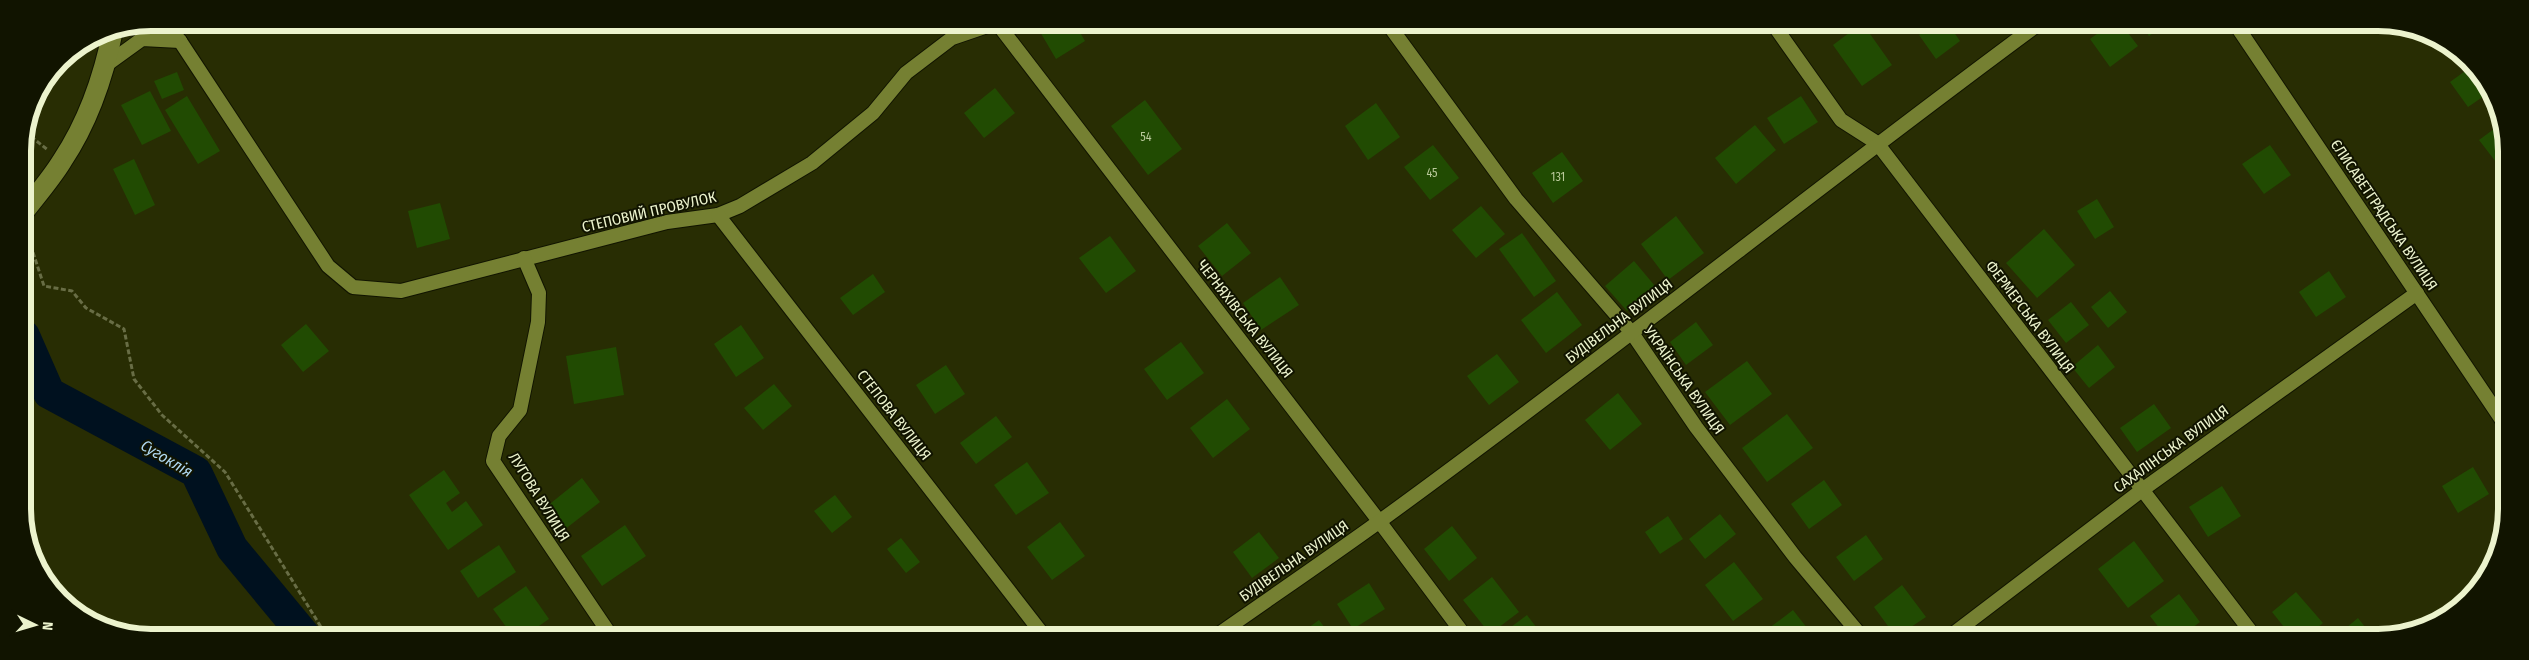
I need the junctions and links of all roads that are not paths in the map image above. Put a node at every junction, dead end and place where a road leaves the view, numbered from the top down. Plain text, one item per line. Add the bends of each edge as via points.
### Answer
1 (172, 31) edge
2 (974, 31) edge
3 (1001, 31) edge
4 (1393, 31) edge
5 (1778, 31) edge
6 (2029, 31) edge
7 (2240, 31) edge
8 (111, 38) edge
9 (180, 41) junction
10 (106, 64) junction
11 (1877, 143) junction
12 (32, 210) edge
13 (718, 215) junction
14 (524, 258) junction
15 (2417, 293) junction
16 (1632, 333) junction
17 (2498, 414) edge
18 (2142, 490) junction
19 (1380, 521) junction
20 (1459, 628) edge
21 (1855, 628) edge
22 (1961, 628) edge
23 (2248, 628) edge
24 (606, 629) edge
25 (1038, 629) edge
26 (1227, 629) edge

1 - 9 street, СТЕПОВИЙ ПРОВУЛОК
2 - 13 street, СТЕПОВИЙ ПРОВУЛОК via 952,38 906,73 873,113 812,163 740,206
3 - 19 street, ЧЕРНЯХІВСЬКА ВУЛИЦЯ
4 - 16 street, УКРАЇНСЬКА ВУЛИЦЯ via 1516,199
5 - 11 street, ФЕРМЕРСЬКА ВУЛИЦЯ via 1841,120
6 - 11 street, БУДІВЕЛЬНА ВУЛИЦЯ
7 - 15 street, ЄЛИСАВЕТГРАДСЬКА ВУЛИЦЯ
8 - 10 street
9 - 10 street via 142,39
9 - 14 street, СТЕПОВИЙ ПРОВУЛОК via 328,266 353,287 401,291
10 - 12 street via 79,132
11 - 16 street, БУДІВЕЛЬНА ВУЛИЦЯ
11 - 18 street, ФЕРМЕРСЬКА ВУЛИЦЯ
13 - 14 street, СТЕПОВИЙ ПРОВУЛОК via 667,222
13 - 25 street, СТЕПОВА ВУЛИЦЯ
14 - 24 street, ЛУГОВА ВУЛИЦЯ via 539,293 538,322 520,410 499,436 493,461
15 - 17 street, ЄЛИСАВЕТГРАДСЬКА ВУЛИЦЯ
15 - 18 street, САХАЛІНСЬКА ВУЛИЦЯ
16 - 19 street, БУДІВЕЛЬНА ВУЛИЦЯ
16 - 21 street, УКРАЇНСЬКА ВУЛИЦЯ via 1708,442 1795,557
18 - 22 street, САХАЛІНСЬКА ВУЛИЦЯ
18 - 23 street, ФЕРМЕРСЬКА ВУЛИЦЯ
19 - 20 street, ЧЕРНЯХІВСЬКА ВУЛИЦЯ
19 - 26 street, БУДІВЕЛЬНА ВУЛИЦЯ

